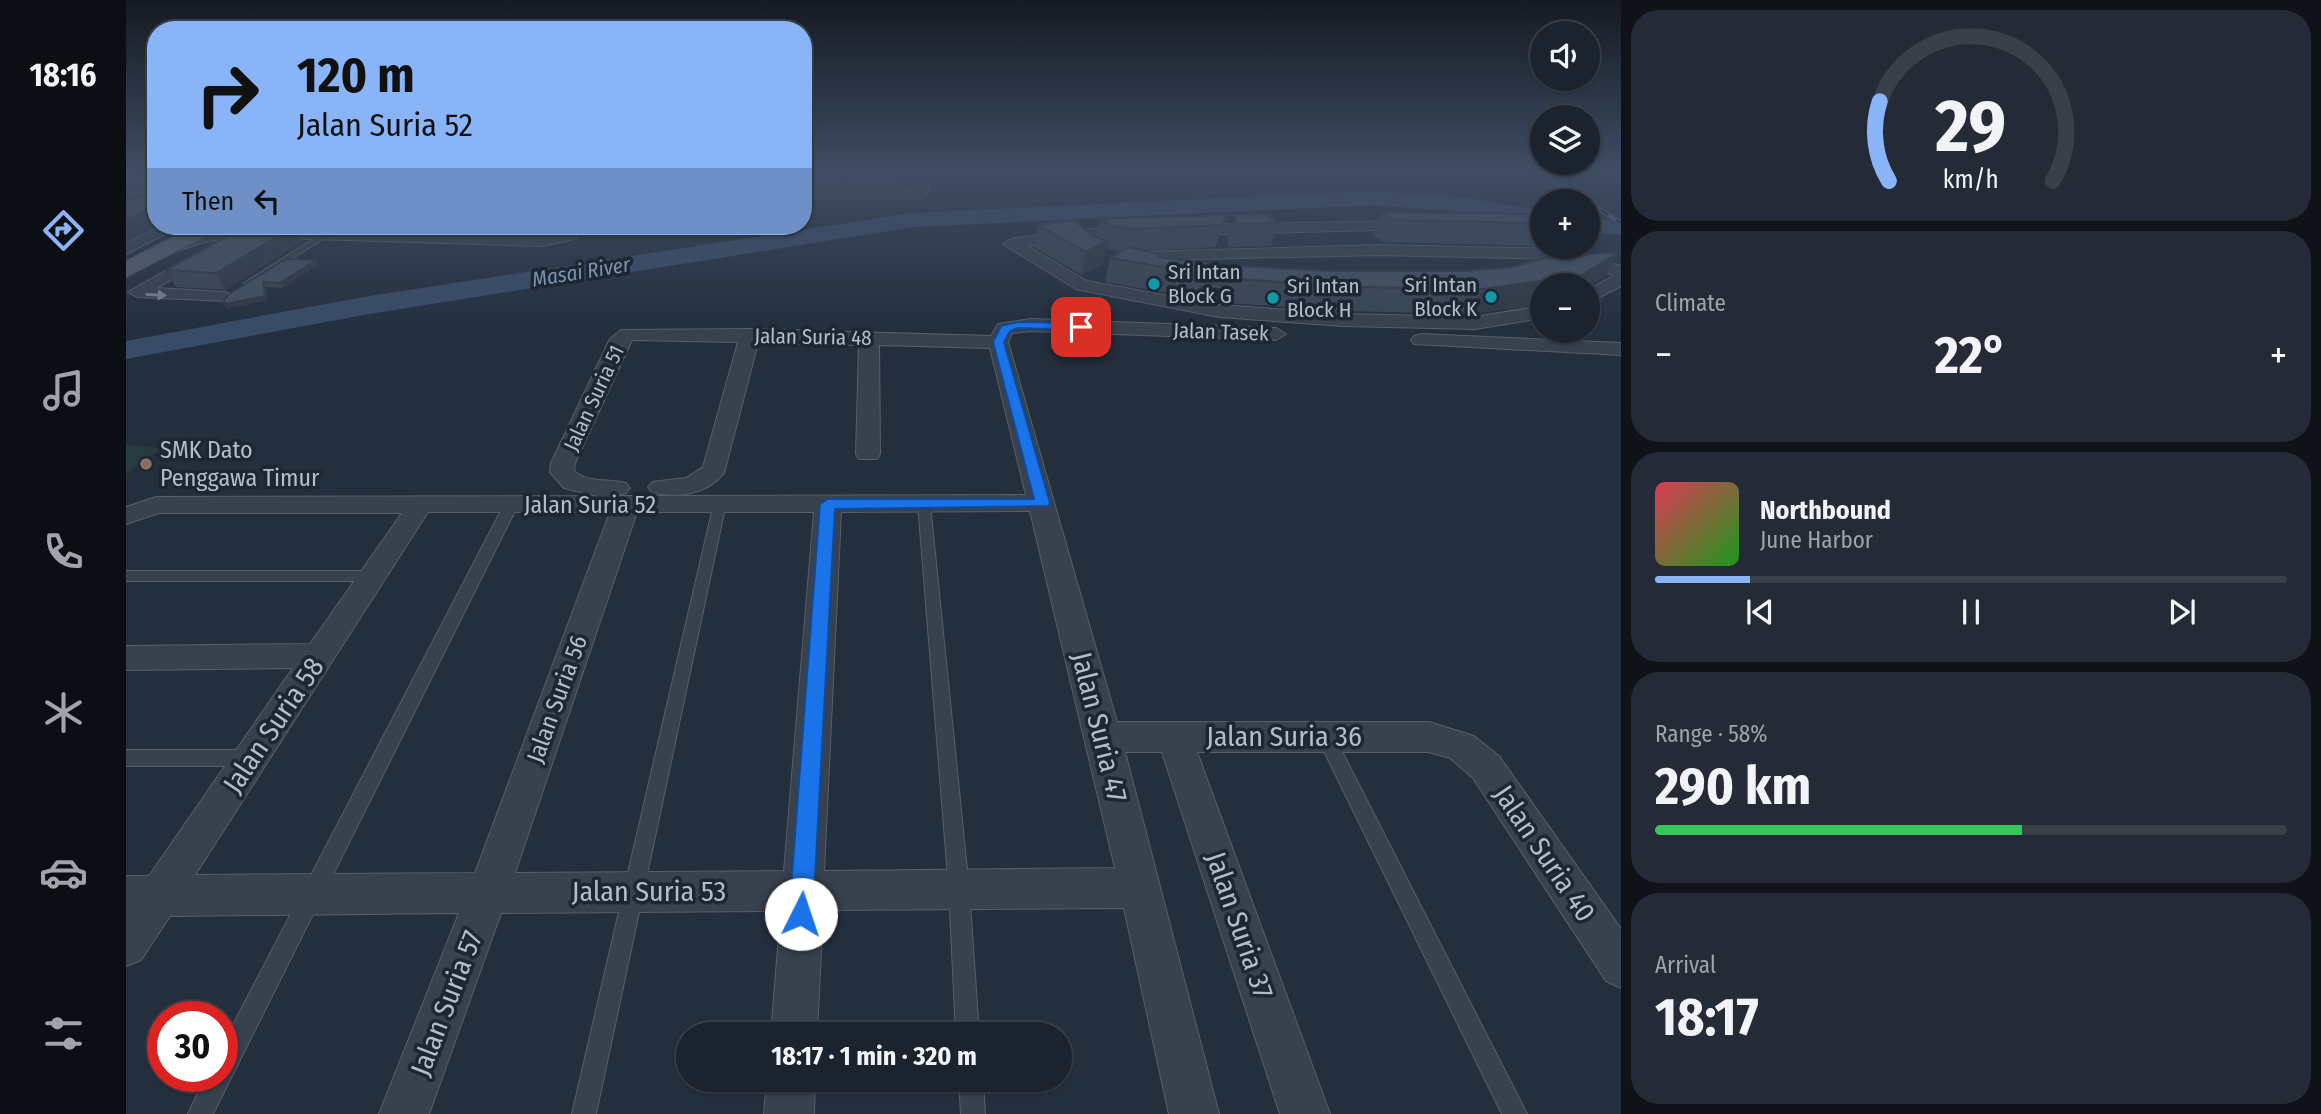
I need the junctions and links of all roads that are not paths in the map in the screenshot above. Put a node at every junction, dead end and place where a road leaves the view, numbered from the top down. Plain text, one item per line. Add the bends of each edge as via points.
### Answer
1 (1350, 226) junction
2 (1433, 226) edge
3 (1264, 228) junction
4 (1149, 232) edge
5 (1457, 234) edge
6 (155, 235) edge
7 (193, 235) edge
8 (217, 235) edge
9 (238, 235) edge
10 (312, 235) edge
11 (570, 235) edge
12 (1074, 235) junction
13 (323, 236) junction
14 (126, 249) edge
15 (166, 249) junction
16 (1378, 250) junction
17 (1530, 250) edge
18 (1331, 251) junction
19 (1477, 251) junction
20 (1092, 252) edge
21 (1286, 252) junction
22 (1198, 254) junction
23 (1547, 259) edge
24 (1585, 259) edge
25 (1115, 261) junction
26 (1350, 269) edge
27 (126, 270) edge
28 (1532, 270) edge
29 (1621, 272) edge
30 (1621, 278) edge
31 (1216, 281) junction
32 (1082, 285) junction
33 (1291, 285) edge
34 (1600, 291) edge
35 (230, 294) joint
36 (1446, 302) edge
37 (1346, 304) edge
38 (1219, 312) junction
39 (1530, 314) edge
40 (1363, 321) junction
41 (1475, 323) junction
42 (1229, 332) junction
43 (628, 334) joint
44 (750, 335) junction
45 (869, 338) junction
46 (999, 342) junction
47 (1621, 349) edge
48 (868, 454) dead end
49 (592, 497) junction
50 (720, 503) junction
51 (1043, 503) junction
52 (828, 504) junction
53 (924, 504) junction
54 (420, 505) junction
55 (511, 505) junction
56 (626, 505) junction
57 (132, 513) edge
58 (126, 576) edge
59 (372, 576) junction
60 (319, 656) junction
61 (126, 658) edge
62 (1325, 735) junction
63 (1174, 736) junction
64 (1104, 737) junction
65 (1462, 747) joint
66 (126, 758) edge
67 (251, 758) junction
68 (1139, 888) junction
69 (959, 889) junction
70 (802, 890) junction
71 (635, 891) junction
72 (488, 892) junction
73 (314, 894) junction
74 (143, 895) edge
75 (126, 945) edge
76 (1621, 966) edge
77 (794, 1022) edge
78 (967, 1022) edge
79 (238, 1039) edge
80 (211, 1092) edge
81 (790, 1092) edge
82 (972, 1092) edge
83 (200, 1114) edge
84 (404, 1114) edge
85 (584, 1114) edge
86 (789, 1114) edge
87 (973, 1114) edge
88 (1194, 1114) edge
89 (1305, 1114) edge
90 (1515, 1114) edge

1 - 2 street
1 - 3 street
1 - 16 street
3 - 21 street
3 - 22 street via 1174,230
4 - 12 street
5 - 19 street
6 - 14 street
7 - 15 main road
8 - 15 street
9 -> 35 street via 137,291
10 - 13 street
11 - 13 street via 543,241
12 - 20 street
12 - 32 street via 1011,244
13 - 35 lane
15 - 27 main road
16 - 18 street
16 - 19 street
17 - 19 street
18 - 21 street
18 - 26 street
21 - 22 street
22 - 25 street
23 - 28 street
24 - 29 street
25 - 31 street
25 - 32 street
30 - 34 street
31 - 33 street
31 - 38 street
32 - 38 street
36 - 41 street
37 - 40 street
38 - 40 street
38 - 42 street
39 - 41 street
40 - 41 street
42 - 46 street, Jalan Tasek via 1018,325 1005,328
42 - 47 street, Jalan Tasek
43 - 44 street, Jalan Suria 48
43 - 49 street, Jalan Suria 51 via 620,339 563,463 562,472
44 - 45 street, Jalan Suria 48
44 - 49 street via 715,468 705,480 690,487
45 - 46 street, Jalan Suria 48
45 - 48 street
46 - 51 street, Jalan Suria 47
49 - 55 street, Jalan Suria 52
49 - 56 street, Jalan Suria 52
50 - 52 street, Jalan Suria 52
50 - 56 street, Jalan Suria 52
50 - 71 lane
51 - 53 street, Jalan Suria 52
51 - 64 street, Jalan Suria 47
52 - 53 street, Jalan Suria 52
52 - 70 street
53 - 69 lane
54 - 55 street, Jalan Suria 52
54 - 57 street, Jalan Suria 52 via 156,505
54 - 59 street, Jalan Suria 58
55 - 73 lane
56 - 72 street, Jalan Suria 56
58 - 59 lane
59 - 60 street, Jalan Suria 58
60 - 61 street
60 - 67 street, Jalan Suria 58
62 - 63 street, Jalan Suria 36
62 - 65 street, Jalan Suria 36 via 1429,737
62 - 90 lane
63 - 64 street, Jalan Suria 36
63 - 89 street, Jalan Suria 37
64 - 68 street, Jalan Suria 47
65 - 76 street, Jalan Suria 40 via 1486,767
66 - 67 lane
67 - 74 street, Jalan Suria 58
68 - 69 street, Jalan Suria 53
68 - 88 street, Jalan Suria 47
69 - 70 street, Jalan Suria 53
69 - 78 lane
70 - 71 street, Jalan Suria 53
70 - 77 street
71 - 72 street, Jalan Suria 53
71 - 85 lane
72 - 73 street, Jalan Suria 53
72 - 84 street, Jalan Suria 57
73 - 74 street, Jalan Suria 53
73 - 79 lane
74 - 75 street, Jalan Suria 58
80 - 83 lane
81 - 86 street
82 - 87 lane

